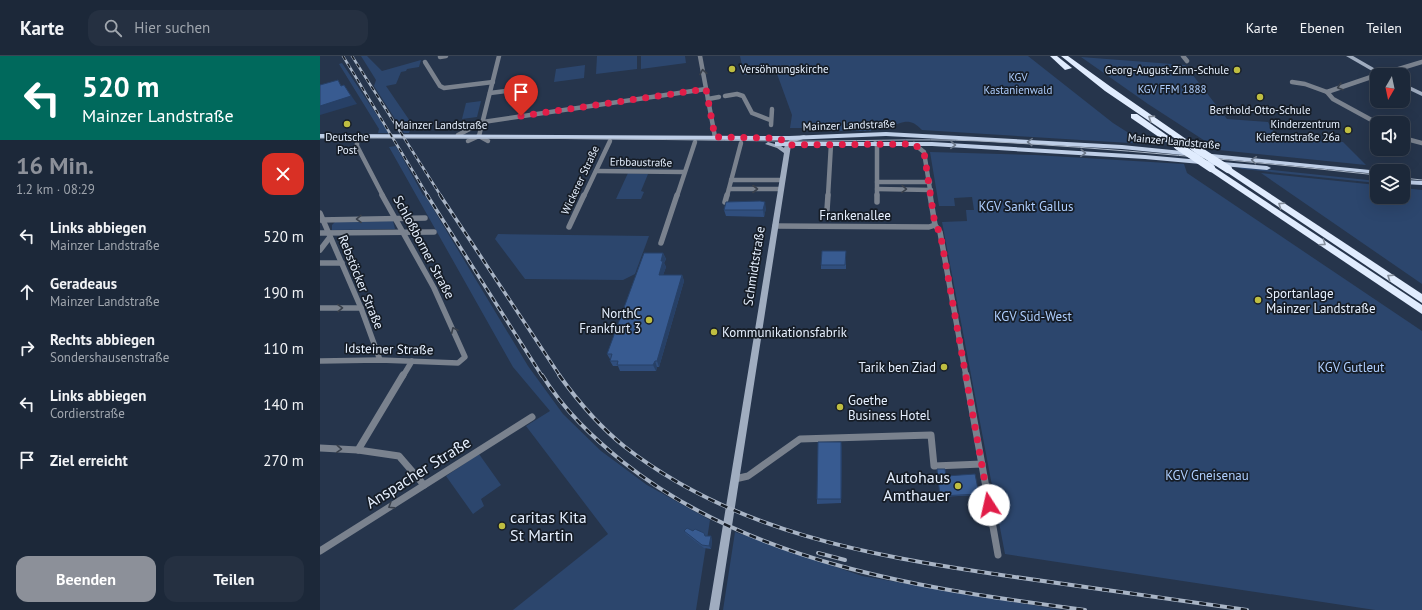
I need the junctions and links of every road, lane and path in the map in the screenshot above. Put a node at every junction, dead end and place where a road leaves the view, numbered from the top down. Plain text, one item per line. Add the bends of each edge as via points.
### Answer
1 (446, 56) edge
2 (499, 56) edge
3 (700, 56) edge
4 (1053, 56) edge
5 (1064, 56) edge
6 (1183, 56) edge
7 (1349, 56) edge
8 (440, 57) edge
9 (1187, 61) dead end
10 (425, 62) dead end
11 (1422, 62) edge
12 (1403, 68) edge
13 (1370, 69) edge
14 (1370, 78) edge
15 (493, 82) junction
16 (1292, 82) dead end
17 (530, 88) dead end
18 (1410, 88) edge
19 (706, 89) junction
20 (1327, 92) junction
21 (490, 93) junction
22 (1422, 94) edge
23 (725, 96) dead end
24 (719, 97) dead end
25 (708, 98) junction
26 (772, 109) dead end
27 (1370, 119) edge
28 (483, 122) junction
29 (458, 135) junction
30 (320, 136) edge
31 (480, 136) junction
32 (715, 137) junction
33 (804, 137) junction
34 (774, 138) junction
35 (320, 140) edge
36 (1410, 140) edge
37 (357, 141) junction
38 (468, 141) junction
39 (488, 141) junction
40 (610, 141) junction
41 (695, 142) junction
42 (741, 143) junction
43 (875, 143) junction
44 (768, 144) junction
45 (831, 144) junction
46 (914, 144) junction
47 (932, 144) junction
48 (1422, 144) edge
49 (788, 145) junction
50 (924, 152) junction
51 (787, 153) junction
52 (596, 171) junction
53 (1370, 171) edge
54 (684, 172) junction
55 (1410, 176) edge
56 (1422, 177) edge
57 (1370, 178) edge
58 (731, 180) junction
59 (782, 180) junction
60 (877, 182) junction
61 (930, 182) junction
62 (1410, 183) edge
63 (1422, 184) edge
64 (729, 189) junction
65 (781, 189) junction
66 (877, 189) junction
67 (931, 190) junction
68 (726, 202) edge
69 (877, 202) dead end
70 (827, 210) dead end
71 (320, 213) edge
72 (425, 218) dead end
73 (396, 219) junction
74 (321, 220) edge
75 (935, 225) junction
76 (775, 226) junction
77 (569, 227) dead end
78 (402, 232) junction
79 (434, 232) dead end
80 (320, 233) edge
81 (329, 235) junction
82 (661, 243) dead end
83 (320, 250) edge
84 (342, 263) junction
85 (320, 264) edge
86 (1422, 299) edge
87 (320, 308) edge
88 (361, 308) junction
89 (1422, 310) edge
90 (380, 360) junction
91 (320, 361) edge
92 (412, 361) junction
93 (458, 362) joint
94 (532, 417) dead end
95 (320, 448) edge
96 (358, 450) junction
97 (982, 464) junction
98 (735, 479) junction
99 (424, 485) junction
100 (320, 552) edge
101 (998, 555) dead end
102 (714, 610) edge

1 - 8 street
2 - 15 street
19 -> 3 street
4 -> 89 highway, bridge via 1178,146
86 -> 5 highway, bridge via 1108,89
6 - 9 street
7 - 13 main road
10 - 15 street via 440,86 444,88
11 - 12 street
14 -> 20 street
15 - 21 street
16 - 20 street
17 - 21 street
18 - 22 main road
19 - 25 street
19 - 28 street
20 - 27 street via 1333,99
21 - 28 street
23 - 26 street via 743,96 751,114 770,122
24 - 25 street
25 - 32 street
28 - 29 street
28 - 31 street
29 - 30 main road, Mainzer Landstraße
29 - 31 main road, Mainzer Landstraße
31 - 32 main road, Mainzer Landstraße
31 - 38 street
31 - 39 street
32 - 34 main road, Mainzer Landstraße
33 - 34 main road, Mainzer Landstraße
33 - 49 main road
53 -> 33 main road, Mainzer Landstraße via 1094,145 886,134
34 - 49 main road via 783,140
35 - 37 main road, Mainzer Landstraße
36 - 48 street
37 - 38 main road, Mainzer Landstraße
37 - 73 street, Schloßborner Straße via 357,146
38 - 39 main road, Mainzer Landstraße
39 - 40 main road, Mainzer Landstraße
40 - 41 main road, Mainzer Landstraße
40 - 52 street, Wickerer Straße
41 - 42 main road, Mainzer Landstraße
41 - 54 street
42 - 44 main road, Mainzer Landstraße
42 - 58 street
43 - 45 main road, Mainzer Landstraße
43 - 46 main road, Mainzer Landstraße
43 - 60 street
44 - 49 main road, Mainzer Landstraße
44 - 51 main road via 779,146
45 - 49 main road, Mainzer Landstraße
45 - 70 street
46 - 47 main road, Mainzer Landstraße
46 - 50 street
47 - 50 street
47 -> 57 main road, Mainzer Landstraße via 1145,157
49 - 51 main road, Schmidtstraße
50 - 61 street
51 - 59 main road, Schmidtstraße
52 - 54 street, Erbbaustraße
52 - 77 street, Wickerer Straße
54 - 82 street
55 - 56 main road
58 - 59 street
58 - 64 street
59 - 65 main road, Schmidtstraße
60 - 61 street
60 - 66 street
61 - 67 street
62 - 63 main road
64 -> 65 street
64 - 68 street
65 - 76 main road, Schmidtstraße
66 -> 67 street
66 - 69 street
67 - 75 street
71 - 74 street, Rebstöcker Straße
72 - 73 street
73 -> 74 street
73 - 78 street, Schloßborner Straße
74 - 81 street, Rebstöcker Straße
75 - 76 street, Frankenallee
75 - 97 street via 940,232
76 - 98 main road, Schmidtstraße
78 - 79 street
78 - 81 street
93 -> 78 street, Schloßborner Straße via 465,356 464,352 434,288
80 - 81 street
81 - 83 street
81 - 84 street, Rebstöcker Straße
84 - 85 street
84 - 88 street, Rebstöcker Straße
87 -> 88 street
88 - 90 street, Rebstöcker Straße
90 - 91 street, Idsteiner Straße
90 - 92 street, Idsteiner Straße
92 - 93 street, Idsteiner Straße
92 - 96 street
94 - 99 street, Anspacher Straße
95 -> 96 street
96 - 99 street via 399,456
97 - 98 street via 934,466 930,435 800,439 748,476
97 - 101 street
98 - 102 main road, Schmidtstraße
99 -> 100 street, Anspacher Straße

